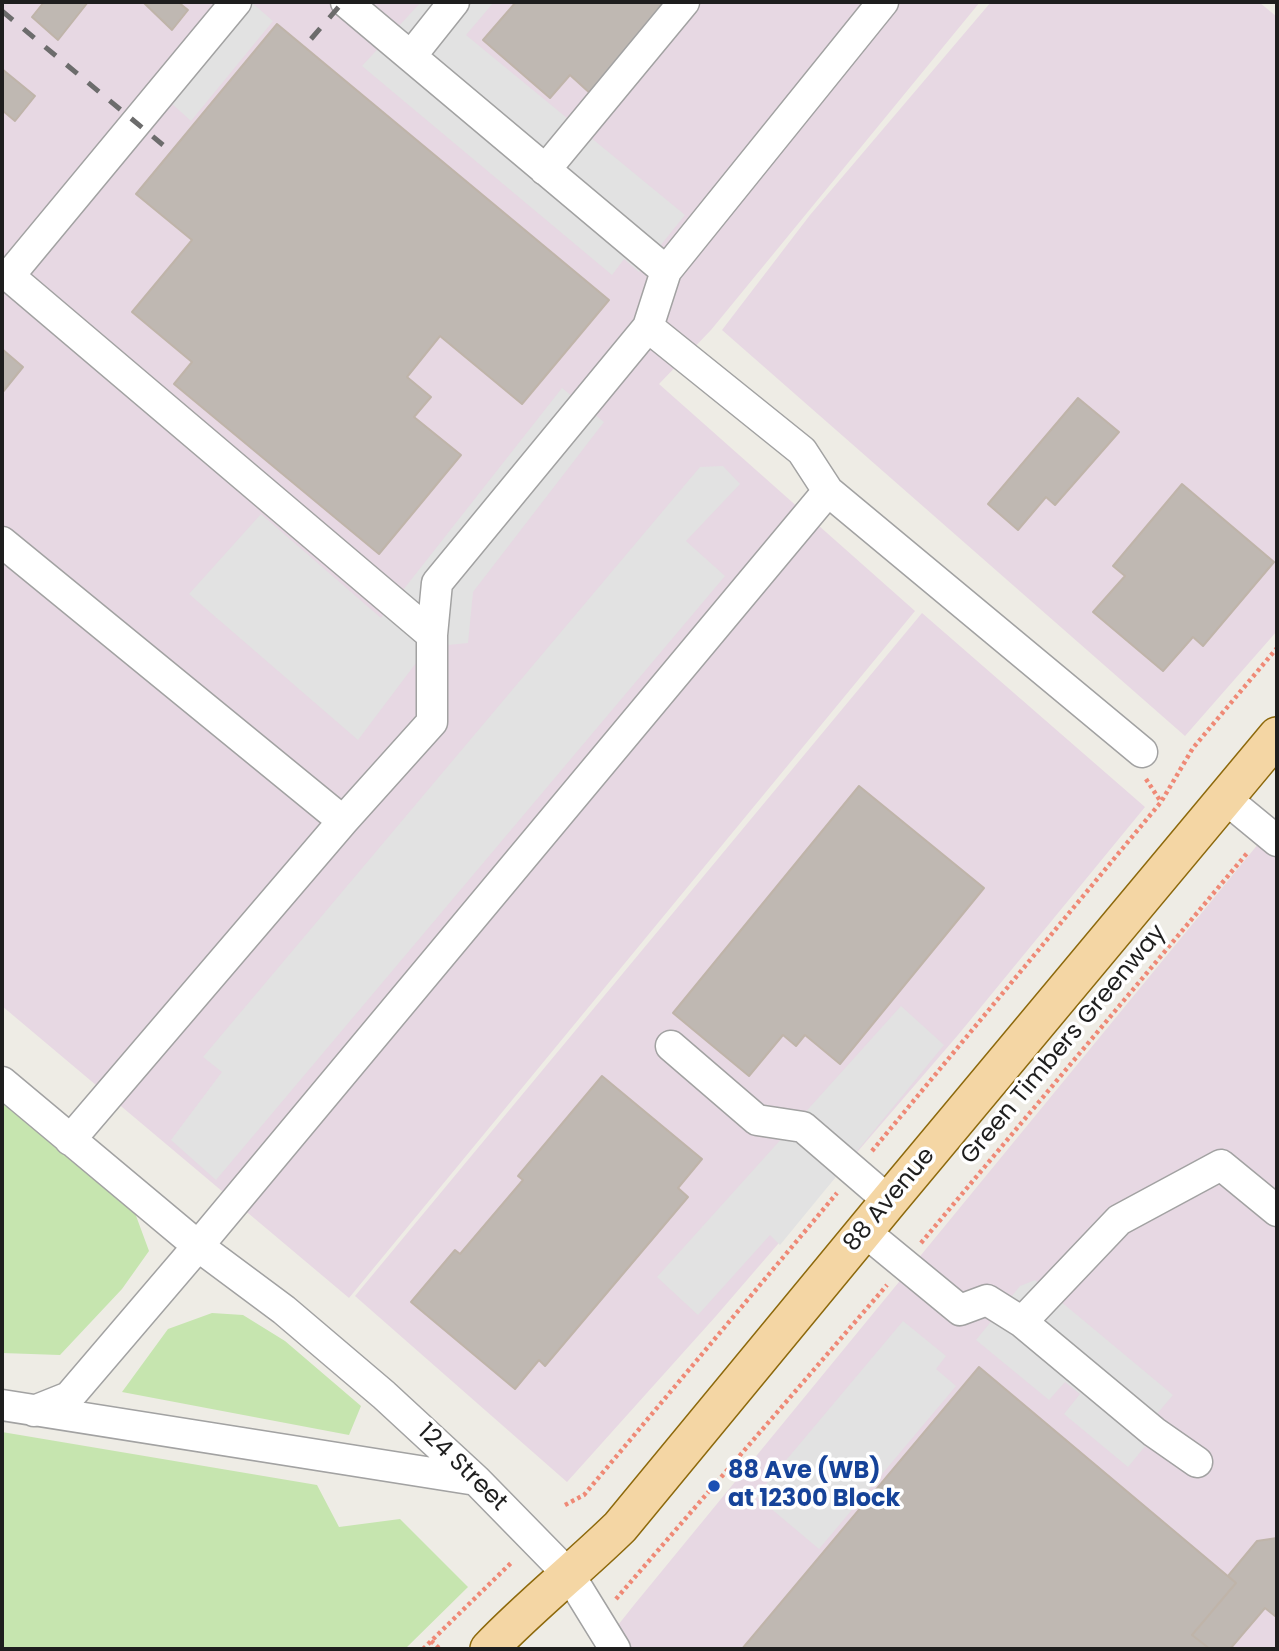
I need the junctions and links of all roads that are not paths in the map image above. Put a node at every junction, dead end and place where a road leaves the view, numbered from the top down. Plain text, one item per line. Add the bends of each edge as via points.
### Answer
1 (236, 2) edge
2 (346, 2) edge
3 (454, 2) edge
4 (684, 2) edge
5 (883, 2) edge
6 (411, 56) junction
7 (545, 170) junction
8 (666, 271) junction
9 (648, 327) junction
10 (828, 491) junction
11 (2, 542) edge
12 (432, 635) junction
13 (1277, 736) edge
14 (1142, 752) dead end
15 (1226, 799) junction
16 (343, 821) junction
17 (1277, 841) edge
18 (671, 1046) dead end
19 (2, 1082) edge
20 (70, 1140) junction
21 (889, 1200) junction
22 (1277, 1211) edge
23 (864, 1231) junction
24 (198, 1246) junction
25 (1022, 1322) junction
26 (2, 1405) edge
27 (34, 1411) junction
28 (1197, 1462) dead end
29 (476, 1480) junction
30 (570, 1576) junction
31 (489, 1649) edge
32 (615, 1649) edge

1 - 12 street via 9,276
2 - 6 street
3 - 6 street
4 - 7 street
5 - 8 street
6 - 7 street
7 - 8 street
8 - 9 street
9 - 10 street via 802,451
9 - 12 street via 438,583
10 - 14 street
10 - 24 street
11 - 16 street
12 - 16 street via 432,722
13 - 15 main road, 88 Avenue
15 - 17 street
15 - 21 main road, 88 Avenue
16 - 20 street
18 - 21 street via 757,1120 803,1127
19 - 20 street, 124 Street
20 - 24 street, 124 Street
21 - 23 main road, 88 Avenue
22 - 25 street via 1221,1165 1119,1220
23 - 25 street via 960,1311 987,1300
23 - 30 main road, 88 Avenue via 620,1527
24 - 27 street via 69,1396
24 - 29 street, 124 Street via 284,1310
25 - 28 street
26 - 27 street
27 - 29 street
29 - 30 street, 124 Street
30 - 31 main road, 88 Avenue
30 - 32 street, 124 Street

